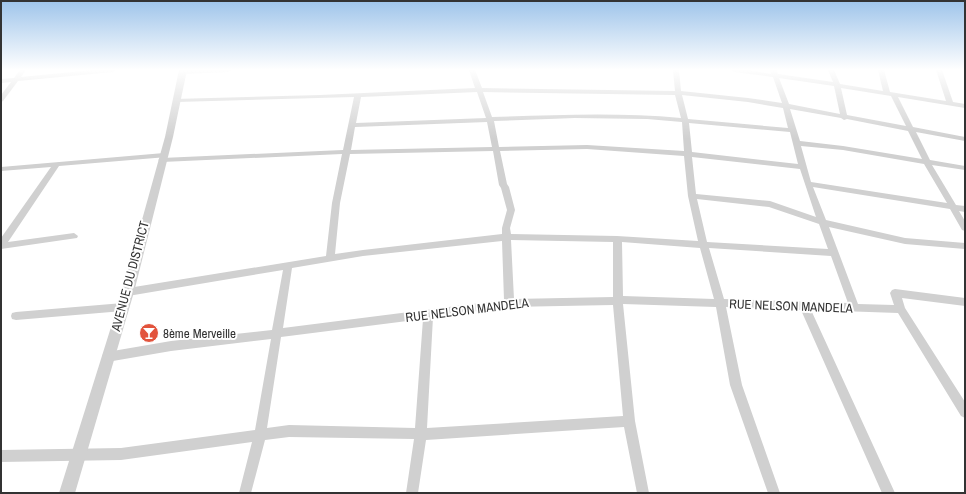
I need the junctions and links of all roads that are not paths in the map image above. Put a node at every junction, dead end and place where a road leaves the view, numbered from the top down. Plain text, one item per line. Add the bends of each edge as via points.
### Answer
1 (177, 93) edge
2 (405, 93) edge
3 (479, 93) edge
4 (678, 93) joint
5 (781, 93) edge
6 (839, 93) edge
7 (885, 93) edge
8 (947, 93) edge
9 (891, 94) junction
10 (358, 95) junction
11 (176, 100) junction
12 (950, 103) junction
13 (786, 106) junction
14 (965, 106) edge
15 (844, 118) junction
16 (490, 120) junction
17 (685, 120) junction
18 (352, 125) junction
19 (792, 130) junction
20 (911, 130) junction
21 (965, 139) edge
22 (796, 143) junction
23 (495, 149) junction
24 (346, 152) junction
25 (689, 154) junction
26 (163, 158) junction
27 (926, 161) junction
28 (56, 165) junction
29 (803, 167) junction
30 (965, 168) edge
31 (1, 170) edge
32 (808, 184) junction
33 (692, 196) junction
34 (953, 207) junction
35 (965, 209) edge
36 (822, 222) junction
37 (965, 228) edge
38 (74, 236) dead end
39 (507, 237) junction
40 (617, 239) junction
41 (1, 245) edge
42 (704, 245) junction
43 (965, 246) edge
44 (833, 253) junction
45 (330, 258) junction
46 (288, 265) junction
47 (128, 292) junction
48 (618, 300) junction
49 (965, 302) edge
50 (509, 303) junction
51 (720, 303) junction
52 (805, 306) junction
53 (123, 307) junction
54 (855, 308) junction
55 (901, 309) junction
56 (428, 314) junction
57 (16, 316) dead end
58 (278, 334) junction
59 (107, 356) junction
60 (965, 412) edge
61 (629, 421) junction
62 (421, 433) junction
63 (260, 435) junction
64 (79, 453) junction
65 (1, 456) edge
66 (68, 486) edge
67 (60, 493) edge
68 (245, 493) edge
69 (412, 493) edge
70 (643, 493) edge
71 (774, 493) edge
72 (889, 493) edge

1 - 11 street, AVENUE DU DISTRICT
2 - 10 street
3 - 16 street
4 - 13 street
4 - 17 street
5 - 13 street
6 - 15 street
7 - 9 street
8 - 12 street
9 - 12 street
9 - 20 street
10 - 11 street
10 - 18 street
11 - 26 street, AVENUE DU DISTRICT
12 - 14 street
13 - 15 street
13 - 19 street
15 - 20 street
16 - 17 street via 575,116
16 - 18 street
16 - 23 street
17 - 19 street
17 - 25 street
18 - 24 street
19 - 22 street
20 - 21 street
20 - 27 street
22 - 27 street
22 - 29 street
23 - 24 street
23 - 25 street via 587,147
23 - 39 street via 511,210 506,228
24 - 26 street
24 - 45 street via 336,203
25 - 29 street
25 - 33 street
26 - 28 street
26 - 47 street, AVENUE DU DISTRICT
27 - 30 street
27 - 34 street
28 - 31 street
28 - 41 street
29 - 32 street
32 - 34 street
32 - 36 street
33 - 36 street via 770,204
33 - 42 street
34 - 35 street
34 - 37 street
36 - 43 street via 905,240
36 - 44 street
38 - 41 street
39 - 40 street
39 - 45 street
39 - 50 street
40 - 42 street
40 - 48 street
42 - 44 street
42 - 51 street
44 - 54 street
45 - 46 street
46 - 47 street
46 - 58 street
47 - 53 street, AVENUE DU DISTRICT
48 - 50 street, RUE NELSON MANDELA
48 - 51 street, RUE NELSON MANDELA
48 - 61 street
49 - 55 street via 895,293
50 - 56 street, RUE NELSON MANDELA
51 - 52 street, RUE NELSON MANDELA
51 - 71 street via 736,386
52 - 54 street, RUE NELSON MANDELA
52 - 72 street
53 - 57 street
53 - 59 street, AVENUE DU DISTRICT
54 - 55 street, RUE NELSON MANDELA
55 - 60 street
56 - 58 street, RUE NELSON MANDELA
56 - 62 street
58 - 59 street, RUE NELSON MANDELA
58 - 63 street
59 - 64 street, AVENUE DU DISTRICT
61 - 62 street
61 - 70 street
62 - 63 street via 289,431
62 - 69 street
63 - 64 street via 121,454
63 - 68 street
64 - 65 street
64 - 66 street, AVENUE DU DISTRICT
66 - 67 street, AVENUE DU DISTRICT

